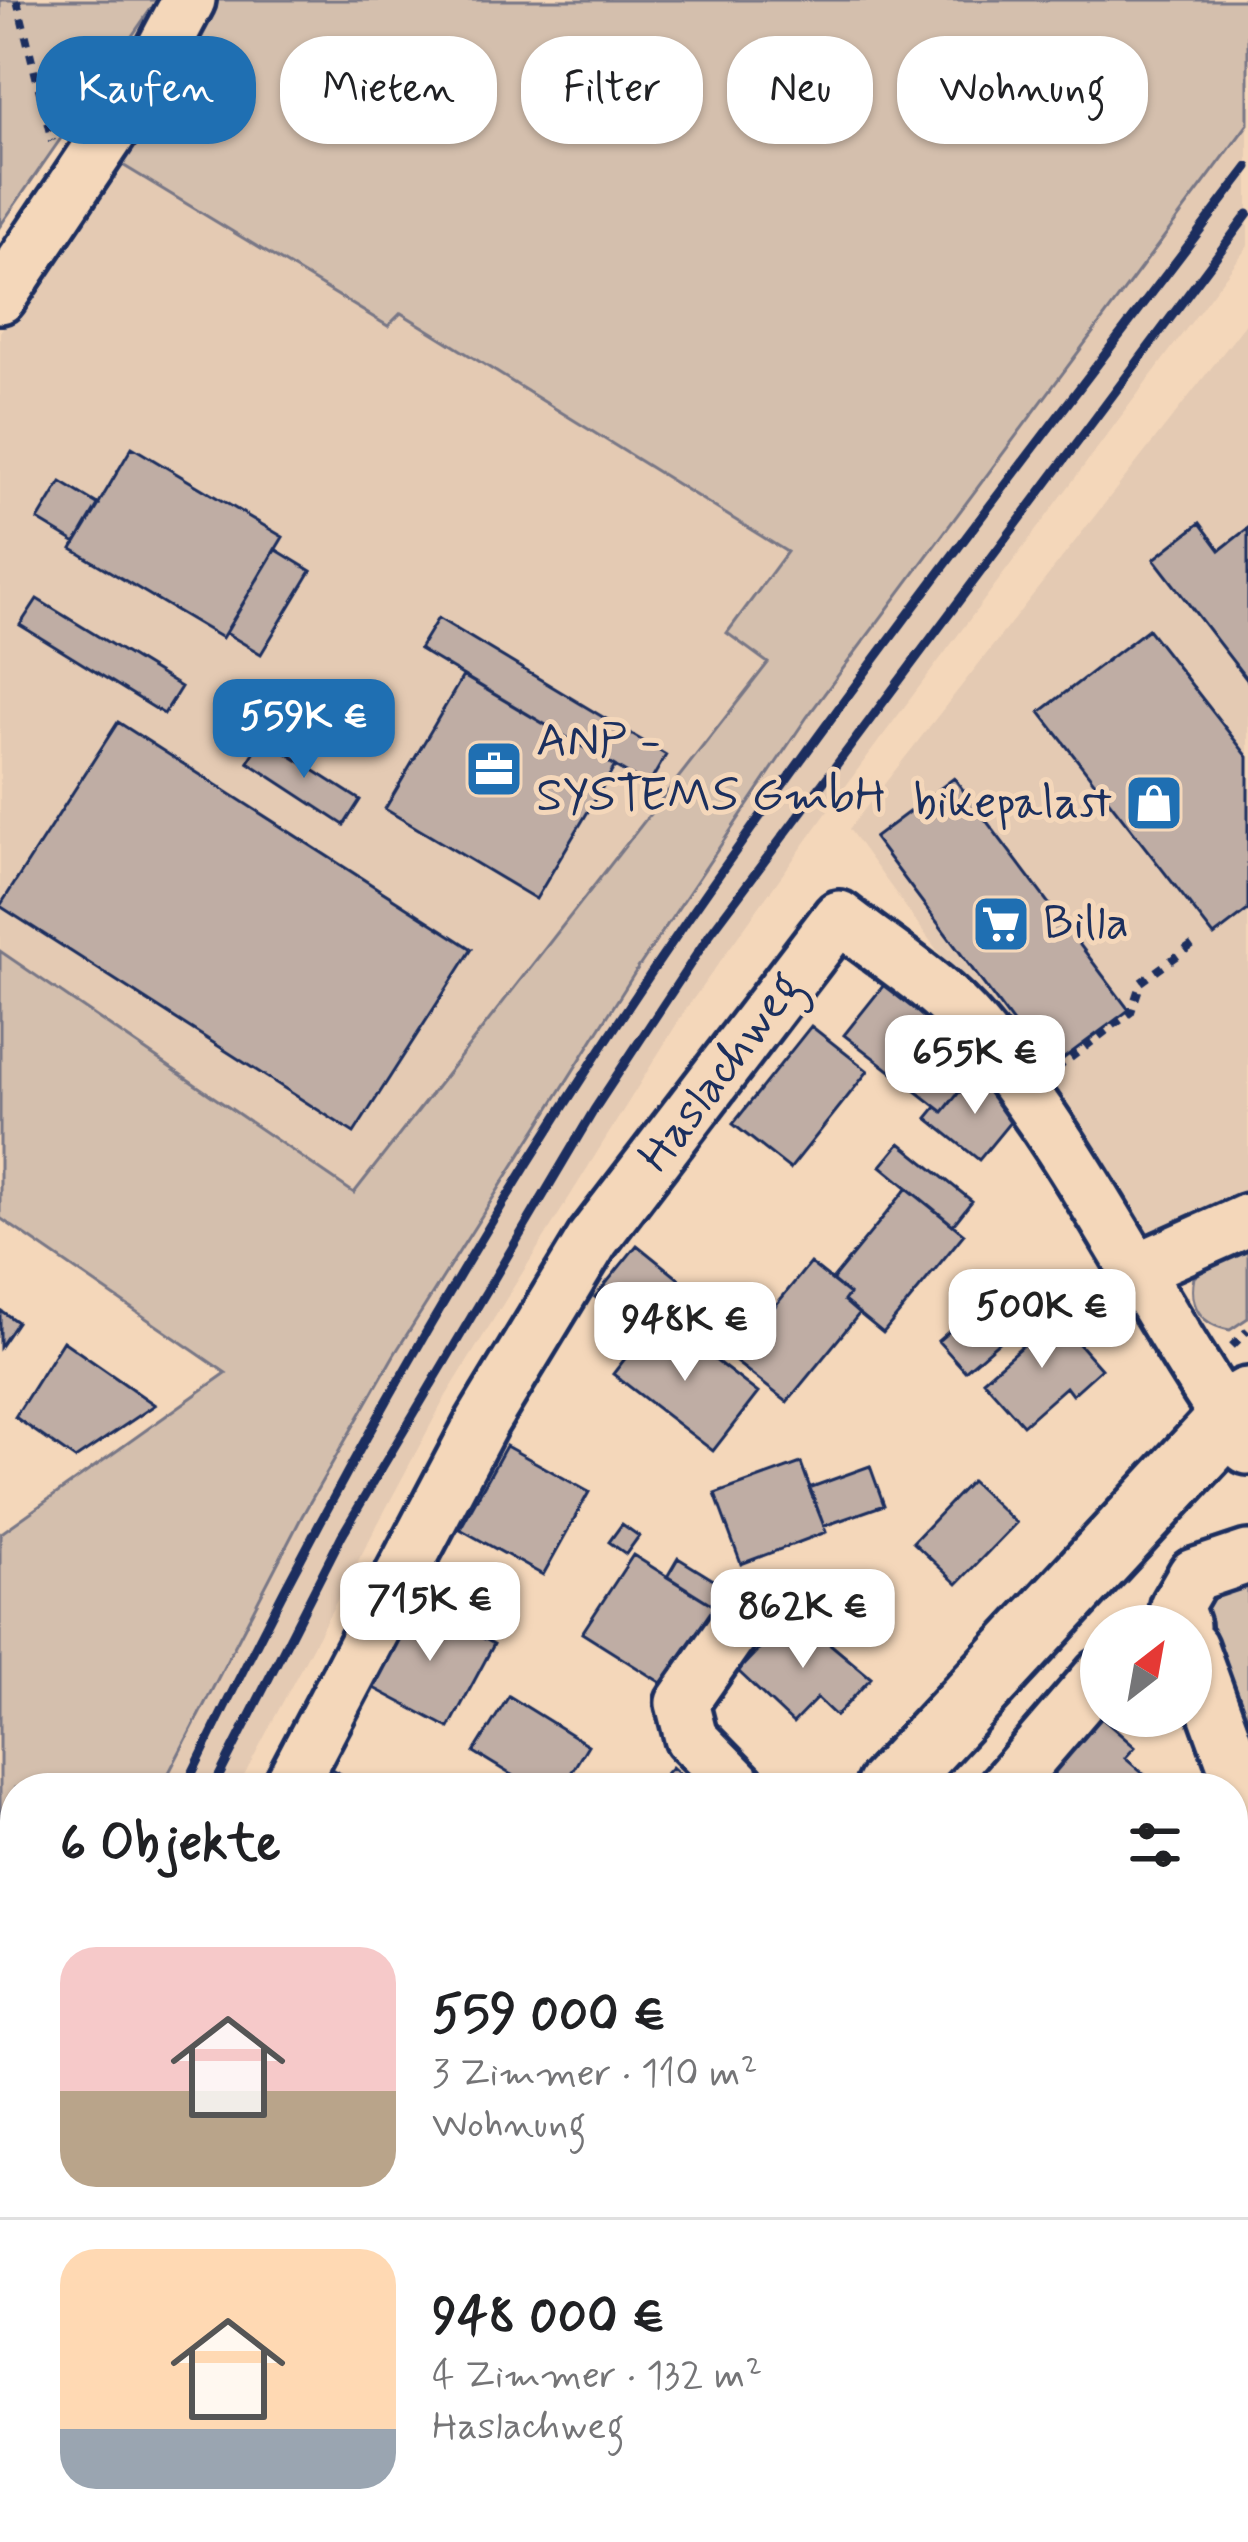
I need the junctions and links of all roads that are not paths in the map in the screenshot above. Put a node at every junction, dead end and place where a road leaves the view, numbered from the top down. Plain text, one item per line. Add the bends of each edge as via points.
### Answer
1 (189, 0) edge
2 (0, 297) edge
3 (1248, 1220) edge
4 (1138, 1269) junction
5 (1242, 1423) edge
6 (1248, 1557) edge
7 (1182, 1605) edge
8 (749, 1606) dead end
9 (1080, 1700) edge
10 (1212, 1719) edge
11 (298, 1773) edge
12 (725, 1773) edge
13 (903, 1773) edge
14 (1017, 1773) edge
15 (1235, 1773) edge

1 - 2 street
3 - 4 street
4 - 5 street, Haslachweg via 1199,1381
4 - 11 street, Haslachweg via 970,1023 839,916 593,1240 482,1422
5 - 13 main road
6 - 7 street via 1194,1575
8 - 12 street via 682,1703 691,1738
9 - 14 street
10 - 15 street

